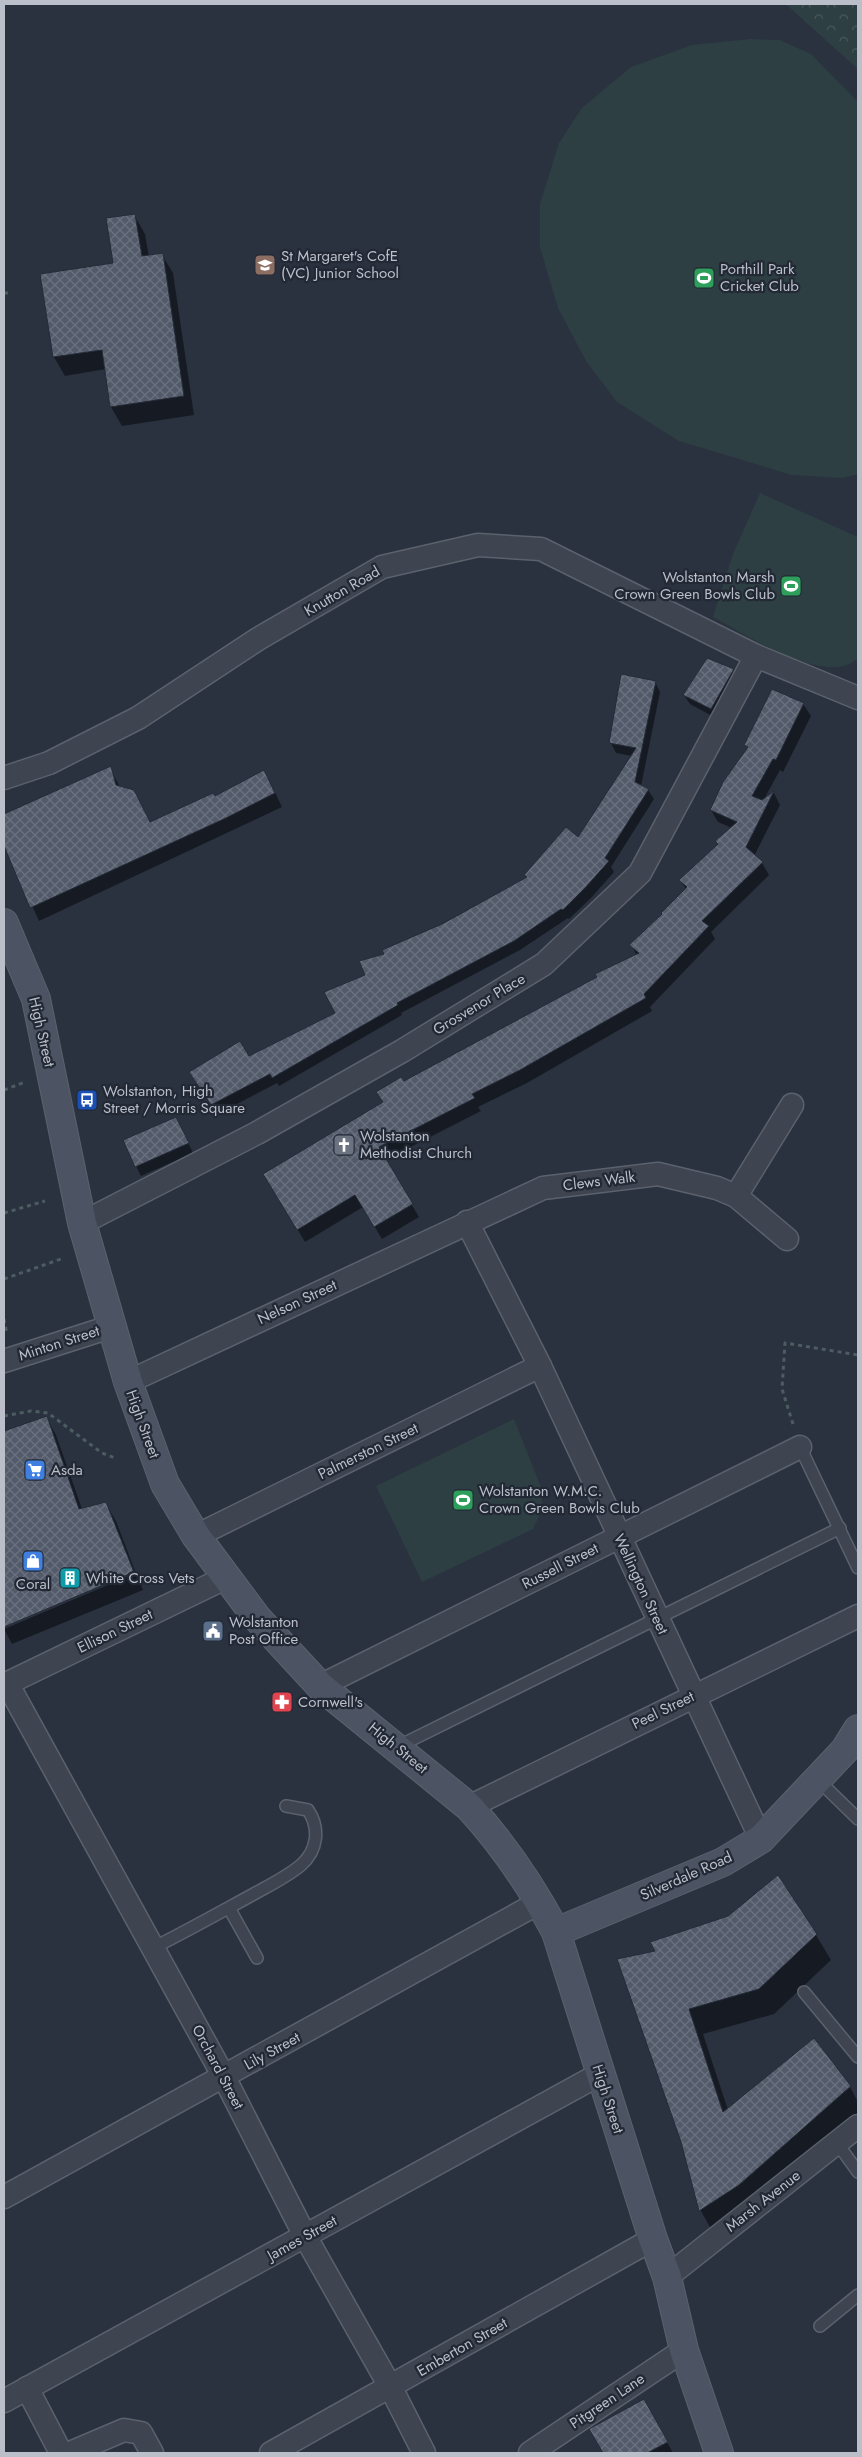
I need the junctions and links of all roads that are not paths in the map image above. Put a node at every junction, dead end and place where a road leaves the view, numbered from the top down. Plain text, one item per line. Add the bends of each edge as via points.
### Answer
1 (756, 656) junction
2 (854, 695) edge
3 (4, 778) edge
4 (4, 923) edge
5 (792, 1104) dead end
6 (736, 1196) junction
7 (467, 1222) junction
8 (82, 1223) junction
9 (787, 1239) dead end
10 (113, 1326) junction
11 (6, 1350) edge
12 (540, 1366) junction
13 (128, 1382) junction
14 (800, 1447) joint
15 (840, 1528) junction
16 (196, 1536) junction
17 (619, 1537) junction
18 (858, 1568) edge
19 (227, 1577) junction
20 (858, 1616) edge
21 (658, 1619) junction
22 (6, 1684) edge
23 (320, 1686) junction
24 (694, 1695) junction
25 (858, 1729) edge
26 (397, 1747) junction
27 (817, 1779) junction
28 (286, 1806) dead end
29 (469, 1806) junction
30 (858, 1819) edge
31 (761, 1838) junction
32 (540, 1902) junction
33 (229, 1908) junction
34 (556, 1932) junction
35 (154, 1948) junction
36 (256, 1958) dead end
37 (804, 1992) dead end
38 (858, 2057) edge
39 (600, 2074) junction
40 (224, 2077) junction
41 (858, 2126) edge
42 (837, 2143) junction
43 (858, 2172) edge
44 (4, 2197) edge
45 (305, 2236) junction
46 (653, 2239) junction
47 (667, 2277) junction
48 (858, 2295) edge
49 (820, 2326) dead end
50 (684, 2350) junction
51 (27, 2388) junction
52 (391, 2388) junction
53 (4, 2401) edge
54 (62, 2453) edge
55 (70, 2453) edge
56 (152, 2453) edge
57 (271, 2453) edge
58 (424, 2453) edge
59 (530, 2453) edge
60 (720, 2453) edge

1 - 2 street, Knutton Road
1 - 3 street, Knutton Road via 541,549 478,545 382,567 258,639 138,718 49,763
1 - 8 street, Grosvenor Place via 640,873 544,964 257,1134
4 - 8 main road, High Street via 36,999
5 - 6 street
6 - 7 street, Clews Walk via 717,1188 658,1174 543,1188
6 - 9 street, Clews Walk
7 - 12 street, Wellington Street
7 - 13 street, Nelson Street
8 - 10 main road, High Street
10 - 11 street, Minton Street
10 - 13 main road, High Street
12 - 16 street, Palmerston Street
12 - 17 street, Wellington Street
13 - 16 main road, High Street via 165,1484
14 - 15 lane
14 - 17 street, Russell Street
15 - 18 lane
15 - 21 lane
16 - 19 main road, High Street
17 - 21 street, Wellington Street
17 - 23 street, Russell Street
19 - 22 street, Ellison Street
19 - 23 main road, High Street via 257,1618
20 - 24 street, Peel Street
21 - 24 street, Wellington Street
21 - 26 lane
22 - 35 street, Orchard Street
23 - 26 main road, High Street
24 - 29 street, Peel Street
24 - 31 street, Wellington Street
25 - 27 main road, Silverdale Road via 845,1750
26 - 29 main road, High Street
27 - 30 lane
27 - 31 main road, Silverdale Road
28 - 33 lane via 308,1810 315,1822 317,1836 310,1852 301,1865
29 - 32 main road, High Street via 490,1830
31 - 34 main road, Silverdale Road via 723,1862
32 - 34 main road, High Street
32 - 40 street, Lily Street
33 - 35 lane
33 - 36 lane
34 - 39 main road, High Street
35 - 40 street, Orchard Street
37 - 38 lane
39 - 45 street, James Street
39 - 46 main road, High Street
40 - 44 street, Lily Street
40 - 45 street, Orchard Street
41 - 42 street, Marsh Avenue
42 - 43 lane
42 - 47 street, Marsh Avenue
45 - 51 street, James Street
45 - 52 street, Orchard Street
46 - 47 main road, High Street
46 - 52 street, Emberton Street
47 - 50 main road, High Street
48 - 49 lane
50 - 59 street, Pitgreen Lane
50 - 60 main road, High Street
51 - 53 street, James Street
51 - 54 street
52 - 57 street, Emberton Street
52 - 58 street, Orchard Street
55 - 56 street via 124,2430 141,2433

